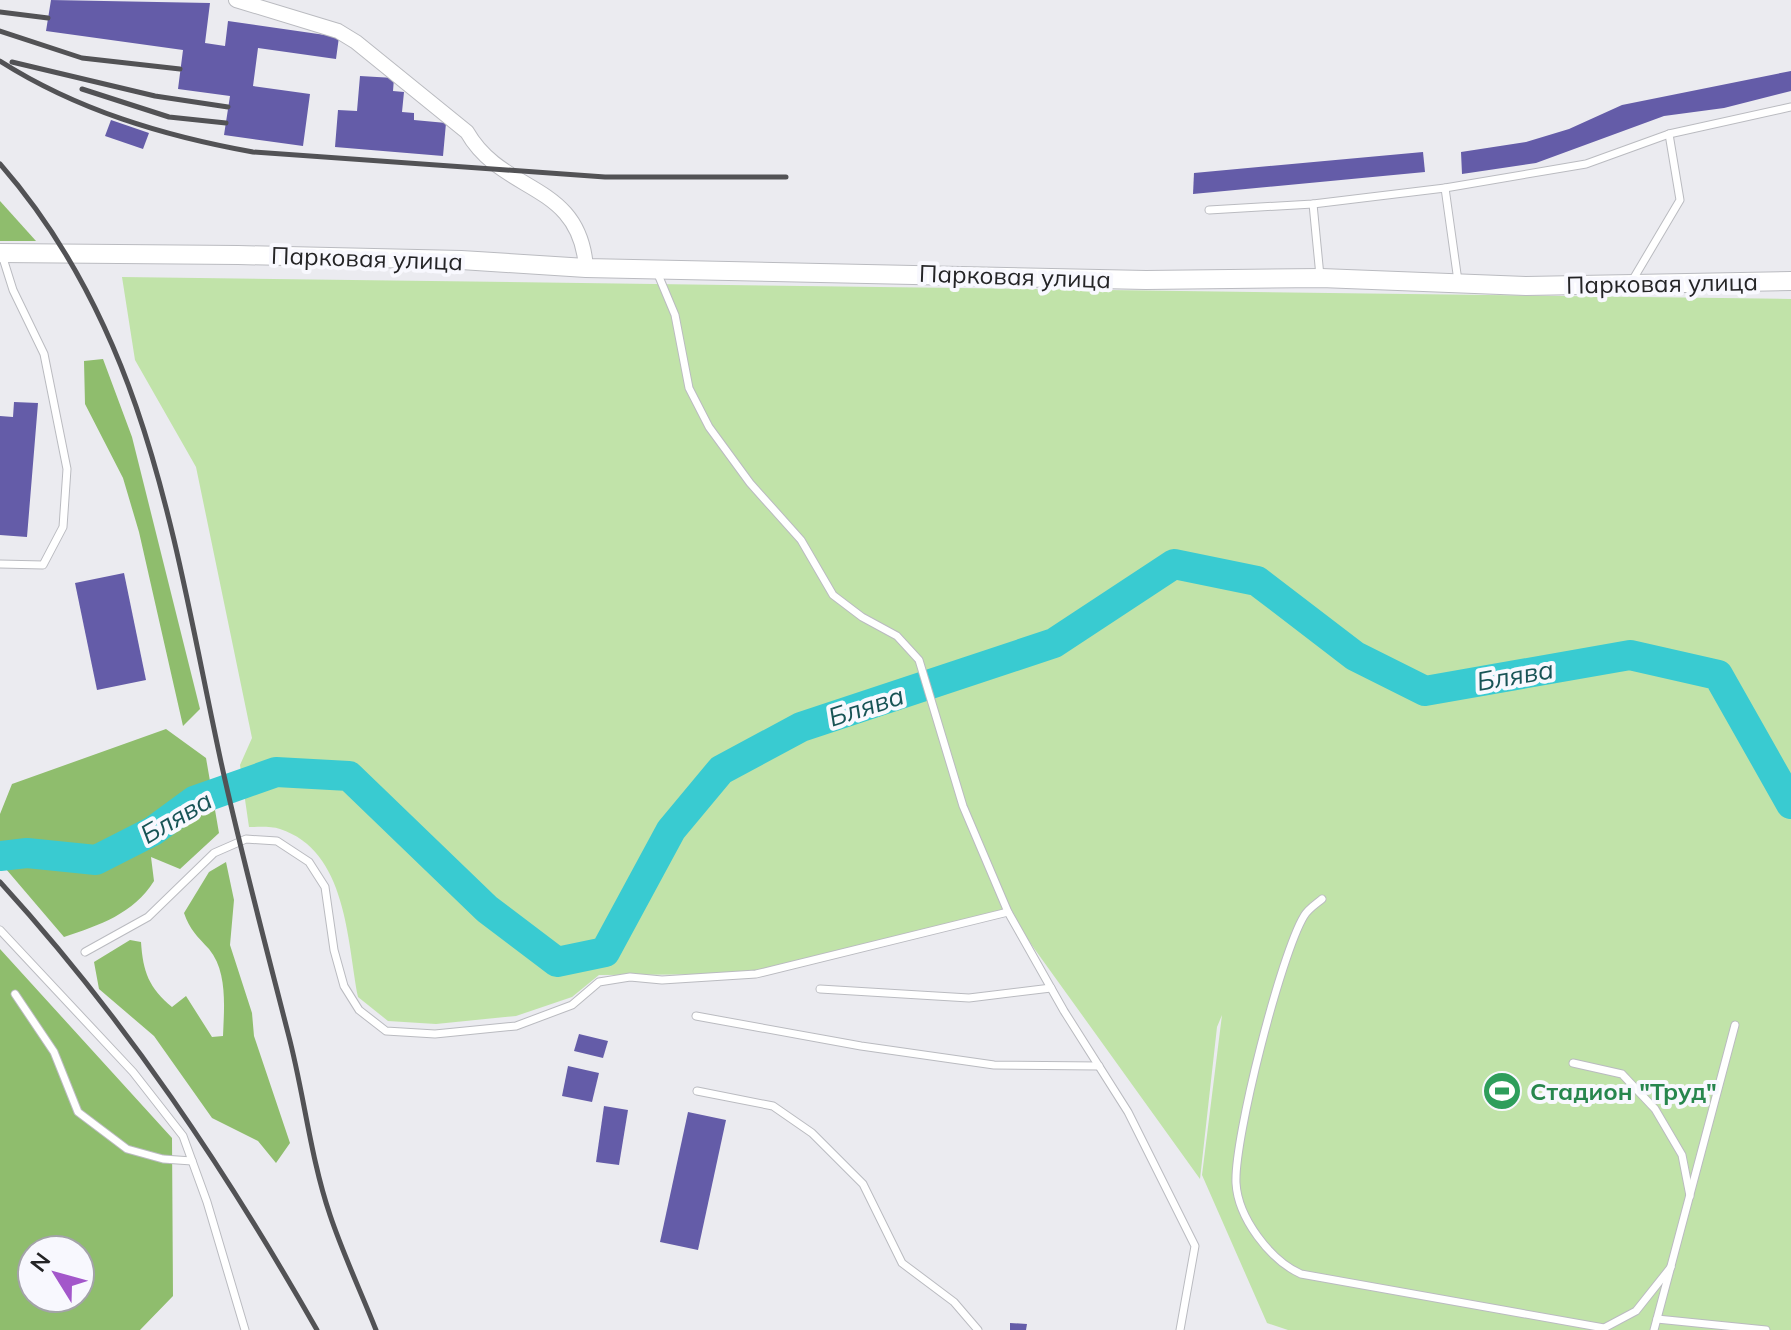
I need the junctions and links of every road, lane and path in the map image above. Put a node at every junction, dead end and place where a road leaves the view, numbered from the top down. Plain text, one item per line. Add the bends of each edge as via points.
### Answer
1 (236, 0) edge
2 (1791, 107) edge
3 (1669, 134) junction
4 (1445, 188) junction
5 (1313, 204) junction
6 (1209, 210) dead end
7 (1, 253) edge
8 (586, 268) junction
9 (656, 270) junction
10 (1321, 278) junction
11 (1791, 281) edge
12 (1459, 283) junction
13 (1631, 283) junction
14 (0, 564) edge
15 (1322, 899) dead end
16 (1008, 912) junction
17 (0, 930) edge
18 (85, 952) dead end
19 (1051, 988) junction
20 (820, 989) dead end
21 (15, 994) dead end
22 (696, 1016) dead end
23 (1735, 1025) dead end
24 (1573, 1063) dead end
25 (1099, 1066) junction
26 (697, 1091) dead end
27 (192, 1161) junction
28 (1690, 1198) junction
29 (1671, 1267) junction
30 (1657, 1319) junction
31 (245, 1330) edge
32 (978, 1330) edge
33 (1180, 1330) edge
34 (1654, 1330) edge
35 (1766, 1330) edge

1 - 8 street via 338,31 366,50 467,132 477,150 570,215 584,244
2 - 3 lane
3 - 4 lane via 1586,164
3 - 13 lane via 1680,200
4 - 5 lane
4 - 12 lane
5 - 6 lane
5 - 10 lane
7 - 8 street, Парковая улица via 461,260
7 - 14 lane via 44,354 67,469 63,527 43,565
8 - 9 street, Парковая улица
9 - 10 street, Парковая улица via 1146,280
9 - 16 lane via 675,315 689,388 709,427 801,540 833,595 897,636 919,660 963,806
10 - 12 street, Парковая улица
11 - 13 street, Парковая улица
12 - 13 street, Парковая улица
15 - 29 lane via 1305,914 1291,945 1254,1080 1236,1183 1244,1211 1283,1266 1301,1274 1604,1328 1636,1311
16 - 18 lane via 756,974 599,982 572,1005 516,1026 435,1034 386,1031 359,1010 344,986 325,887 309,862 277,841 246,839 214,853 148,917
16 - 19 lane
17 - 27 lane via 133,1072 183,1136
19 - 20 lane via 969,998
19 - 25 lane
21 - 27 lane via 54,1052 78,1112 127,1149
22 - 25 lane via 994,1065
23 - 28 lane
24 - 28 lane via 1622,1074 1655,1109 1682,1155
25 - 33 lane via 1195,1246
26 - 32 lane via 773,1106 812,1133 863,1184 902,1263 954,1302
27 - 31 lane
28 - 29 lane
29 - 30 lane
30 - 34 lane
30 - 35 lane

